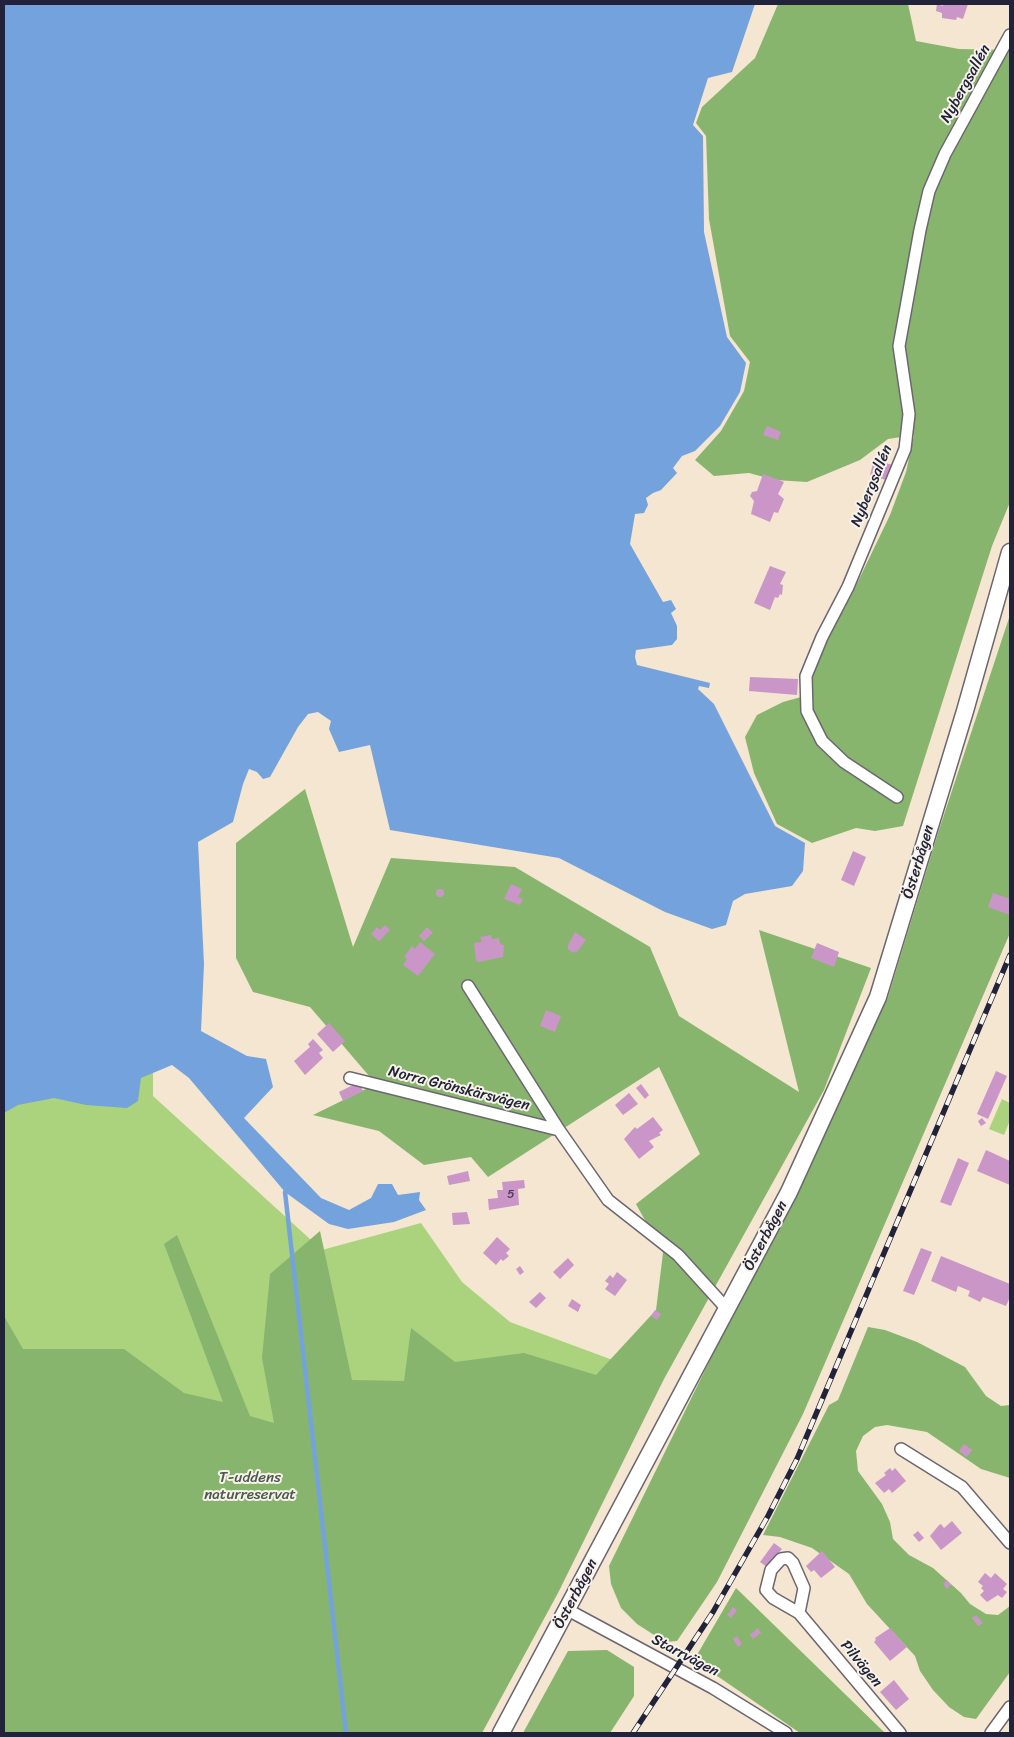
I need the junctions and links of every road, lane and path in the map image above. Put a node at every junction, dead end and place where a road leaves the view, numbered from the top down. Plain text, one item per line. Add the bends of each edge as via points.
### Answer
1 (1010, 36) edge
2 (1010, 552) edge
3 (1010, 590) edge
4 (965, 711) junction
5 (897, 798) dead end
6 (468, 986) dead end
7 (350, 1078) dead end
8 (559, 1130) junction
9 (727, 1309) junction
10 (901, 1449) dead end
11 (1010, 1543) edge
12 (568, 1610) junction
13 (799, 1613) junction
14 (1010, 1707) edge
15 (501, 1733) edge
16 (786, 1733) edge
17 (900, 1733) edge
18 (991, 1733) edge

1 - 5 street, Nybergsallén via 945,154 930,191 899,346 909,414 905,449 848,587 806,676 807,711 822,741 844,762
2 - 4 main road, Österbågen
3 - 4 main road, Österbågen
4 - 9 main road, Österbågen via 878,997 790,1192
6 - 8 street, Norra Grönskärsvägen
7 - 8 street, Norra Grönskärsvägen
8 - 9 street, Norra Grönskärsvägen via 608,1200 678,1255
9 - 12 main road, Österbågen
10 - 11 street via 962,1487
12 - 15 main road, Österbågen
12 - 16 street, Starrvägen via 713,1688
13 - 13 street, Pilvägen via 804,1588 793,1563 788,1558 781,1559 771,1570 766,1590 773,1598
13 - 17 street, Pilvägen
14 - 18 street

